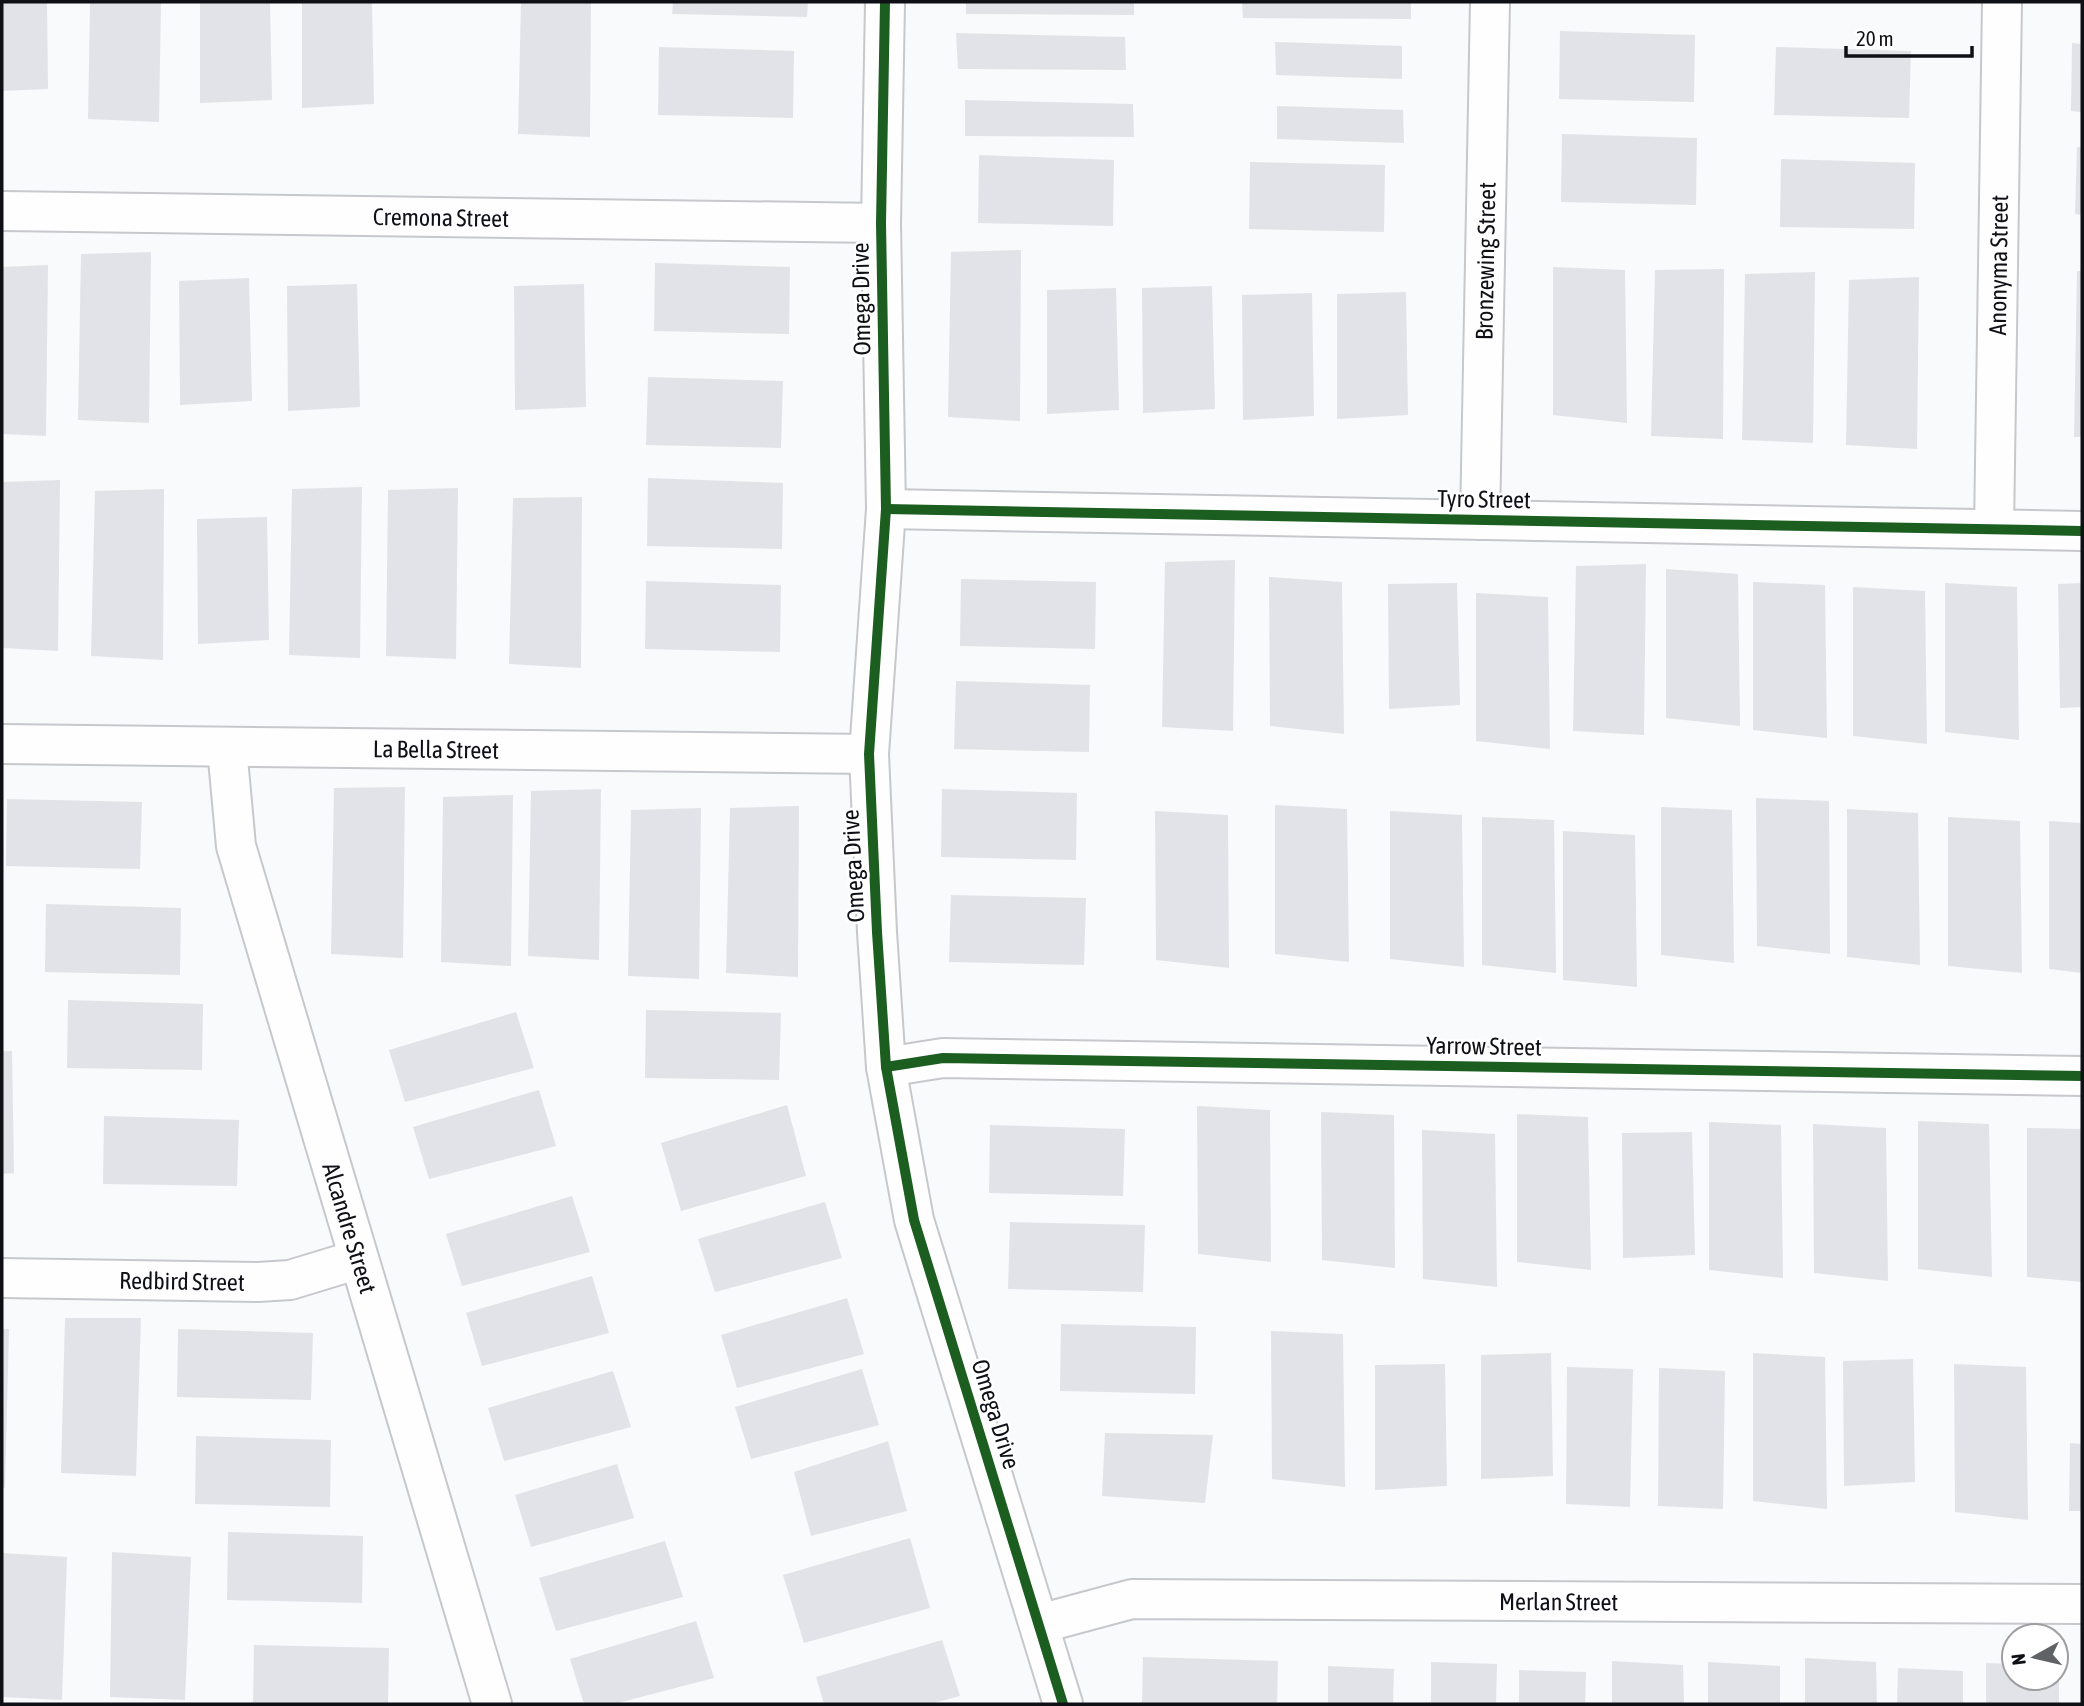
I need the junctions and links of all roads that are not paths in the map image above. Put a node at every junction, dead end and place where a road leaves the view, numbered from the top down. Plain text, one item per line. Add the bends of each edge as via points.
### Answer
1 (885, 2) edge
2 (1490, 2) edge
3 (2002, 2) edge
4 (2, 211) edge
5 (881, 223) junction
6 (886, 509) junction
7 (1480, 520) junction
8 (1994, 529) junction
9 (2082, 531) edge
10 (2, 744) edge
11 (227, 748) junction
12 (869, 754) junction
13 (886, 1067) junction
14 (2082, 1076) edge
15 (359, 1259) junction
16 (2, 1278) edge
17 (2082, 1604) edge
18 (1039, 1624) junction
19 (492, 1704) edge
20 (1063, 1704) edge

1 - 5 street, Omega Drive
2 - 7 street, Bronzewing Street
3 - 8 street, Anonyma Street
4 - 5 street, Cremona Street
5 - 6 street, Omega Drive
6 - 7 street, Tyro Street
6 - 12 street, Omega Drive
7 - 8 street, Tyro Street
8 - 9 street, Tyro Street
10 - 11 street, La Bella Street
11 - 12 street, La Bella Street
11 - 15 street, Alcandre Street via 236,846
12 - 13 street, Omega Drive
13 - 14 street, Yarrow Street via 943,1058
13 - 18 street, Omega Drive via 914,1220
15 - 16 street, Redbird Street via 290,1280 258,1282
15 - 19 street, Alcandre Street
17 - 18 street, Merlan Street via 1132,1599
18 - 20 street, Omega Drive

